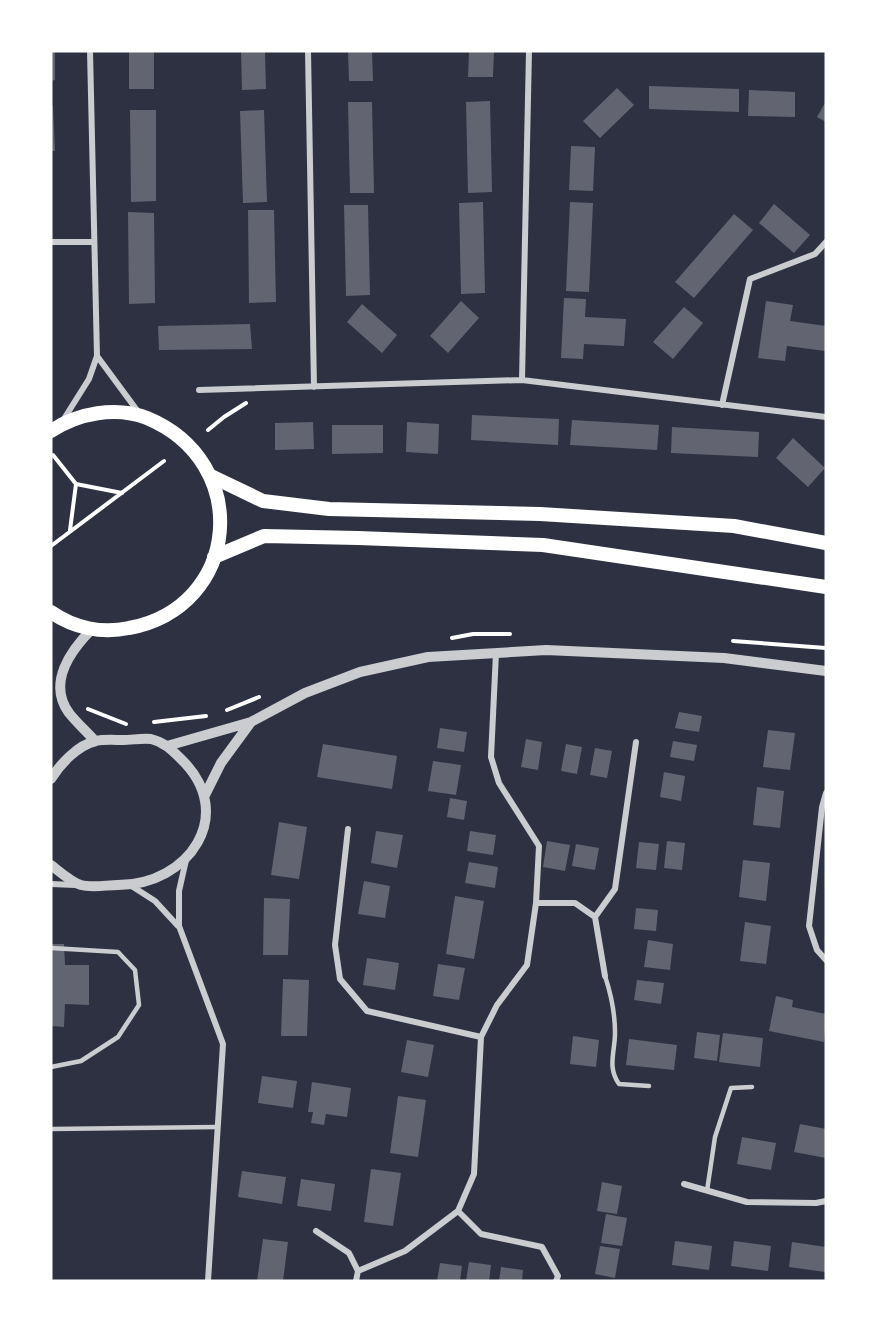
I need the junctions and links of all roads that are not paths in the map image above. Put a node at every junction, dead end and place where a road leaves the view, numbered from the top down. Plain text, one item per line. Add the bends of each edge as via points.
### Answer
1 (90, 51) edge
2 (308, 51) edge
3 (529, 51) edge
4 (51, 242) edge
5 (93, 242) junction
6 (826, 242) edge
7 (97, 356) junction
8 (522, 380) junction
9 (314, 387) junction
10 (199, 390) dead end
11 (722, 405) junction
12 (141, 416) junction
13 (826, 417) edge
14 (56, 428) edge
15 (211, 476) junction
16 (826, 543) edge
17 (214, 557) junction
18 (826, 587) edge
19 (51, 612) edge
20 (92, 629) junction
21 (496, 652) junction
22 (826, 671) edge
23 (251, 722) junction
24 (95, 741) junction
25 (636, 742) dead end
26 (167, 746) junction
27 (51, 779) edge
28 (826, 793) edge
29 (205, 795) junction
30 (348, 829) dead end
31 (186, 860) junction
32 (51, 865) edge
33 (51, 884) edge
34 (81, 885) junction
35 (130, 885) junction
36 (536, 903) junction
37 (595, 917) junction
38 (179, 926) junction
39 (51, 948) edge
40 (826, 960) edge
41 (605, 976) joint
42 (481, 1037) junction
43 (51, 1066) edge
44 (650, 1086) dead end
45 (752, 1087) dead end
46 (217, 1127) junction
47 (51, 1129) edge
48 (684, 1184) dead end
49 (708, 1191) junction
50 (826, 1201) edge
51 (458, 1211) junction
52 (316, 1231) dead end
53 (357, 1271) junction
54 (208, 1281) edge
55 (356, 1281) edge
56 (556, 1281) edge

1 - 5 street
2 - 9 street
3 - 8 street
4 - 5 street
5 - 7 street
6 - 11 street via 815,254 750,279
7 - 12 street
7 - 14 street via 89,379
8 - 9 street
8 - 11 street
9 - 10 street
11 - 13 street
12 - 14 main road via 100,413
12 - 15 main road via 183,438
15 - 16 main road via 263,501 329,509 540,514 734,526
15 - 17 main road via 220,517
17 - 18 main road via 264,536 543,545
17 - 20 main road via 187,600 166,616 118,631
19 - 20 main road
20 - 24 street via 64,665 61,680 62,699 68,711
21 - 22 street via 546,650 724,658
21 - 23 street via 428,657 360,672 305,693
21 - 36 street via 491,757 499,783 539,846
23 - 26 street
23 - 29 street
24 - 26 street via 150,739
24 - 27 street via 75,752
25 - 37 street via 615,889
26 - 29 street via 191,768
28 - 40 street via 808,926 817,950
29 - 31 street via 206,823
30 - 42 street via 335,945 340,979 367,1011
31 - 35 street via 166,874
31 - 38 street via 179,891
32 - 34 street
33 - 34 street
34 - 35 street
35 - 38 street via 155,901
36 - 37 street via 575,903
36 - 42 street via 527,965 496,1005
37 - 41 street
38 - 46 street via 223,1044
39 - 43 lane via 118,952 135,970 139,1005 118,1037 81,1061
41 - 44 lane via 615,1032 612,1072 619,1084
42 - 51 street via 474,1174
45 - 49 lane via 731,1088 715,1137
46 - 47 lane
46 - 54 street
48 - 49 street
49 - 50 street via 747,1202
51 - 53 street via 405,1251
51 - 56 street via 481,1234 542,1247 558,1276
52 - 53 street via 349,1253
53 - 55 street

